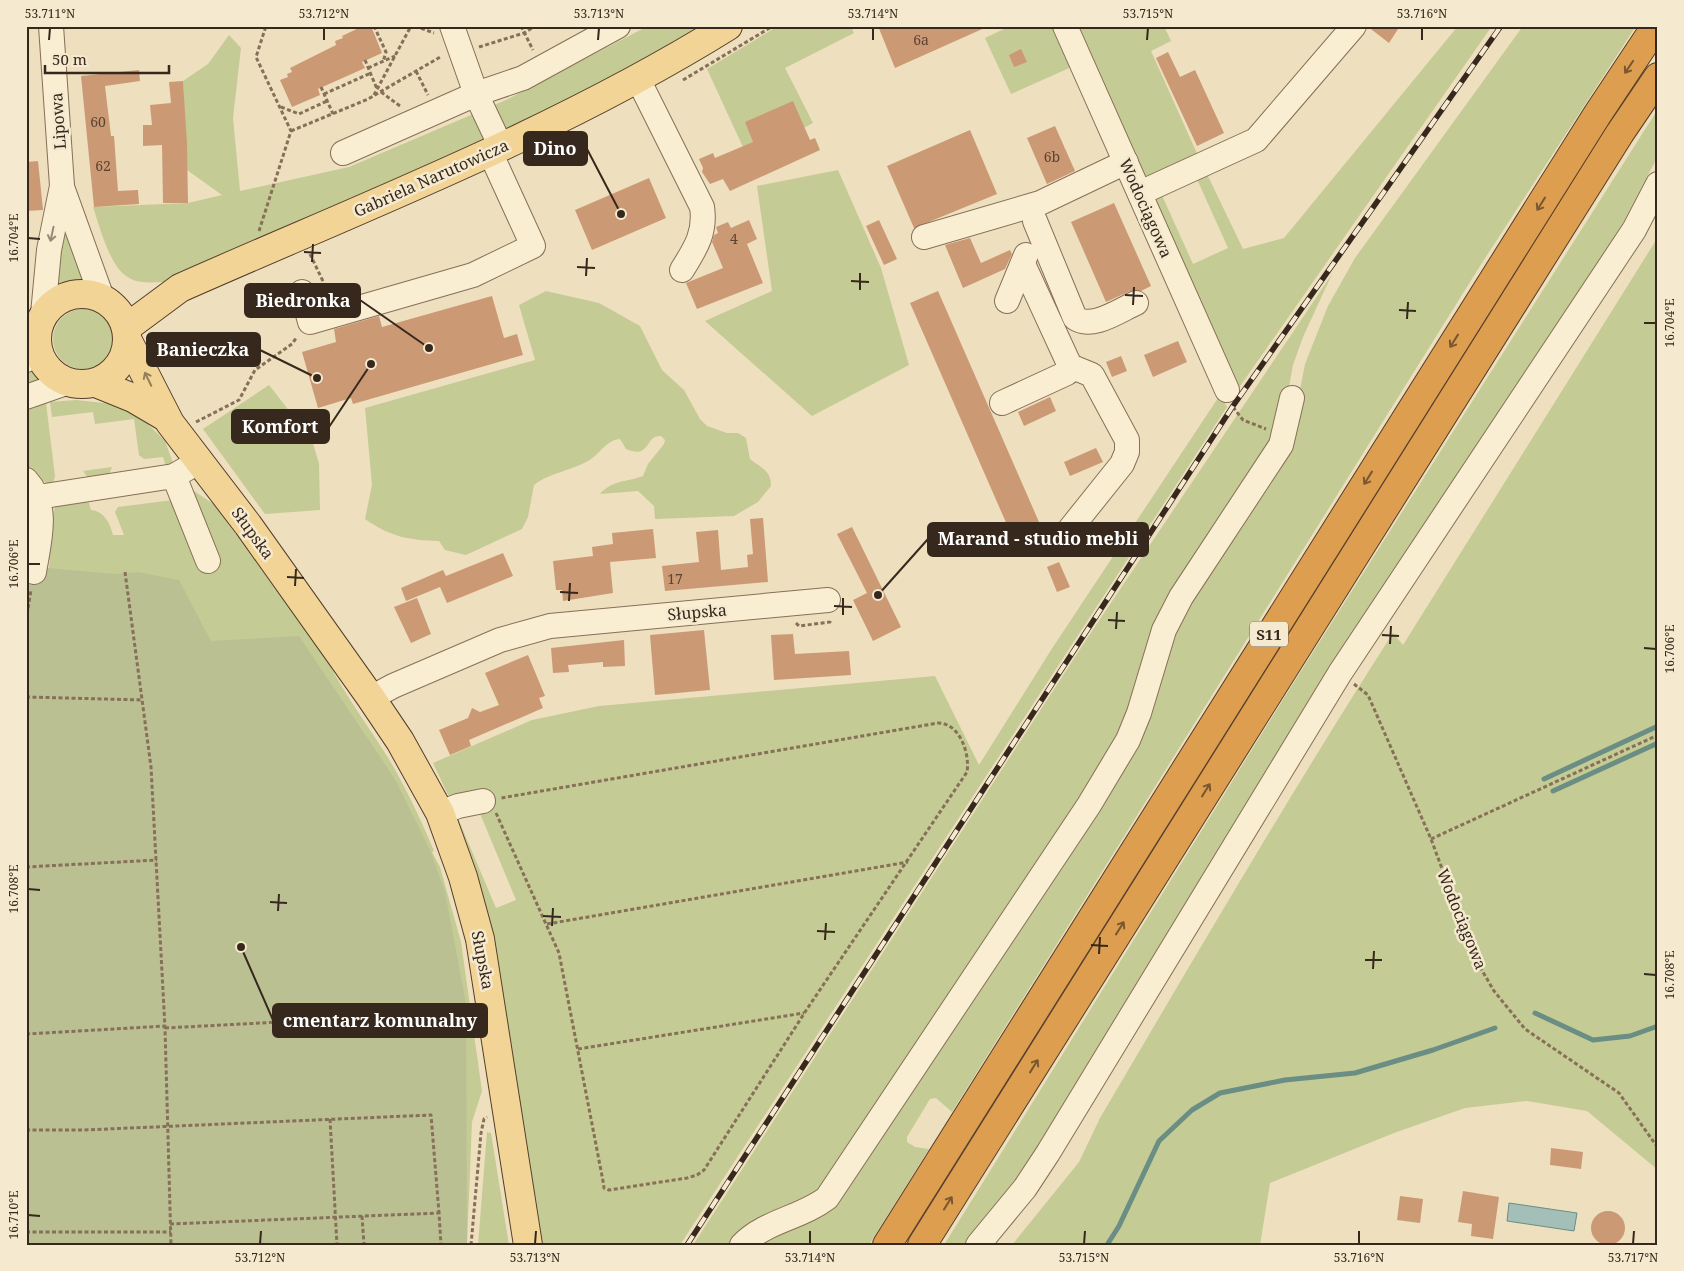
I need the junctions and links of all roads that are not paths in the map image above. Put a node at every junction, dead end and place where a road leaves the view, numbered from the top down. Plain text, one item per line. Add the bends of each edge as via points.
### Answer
1 (52, 26) edge
2 (452, 26) edge
3 (618, 26) edge
4 (728, 26) edge
5 (1065, 26) edge
6 (1354, 26) edge
7 (1656, 26) edge
8 (1658, 77) edge
9 (638, 79) junction
10 (476, 94) junction
11 (495, 150) junction
12 (343, 153) dead end
13 (1126, 162) junction
14 (1658, 184) edge
15 (62, 186) junction
16 (1140, 193) junction
17 (1038, 212) junction
18 (924, 237) dead end
19 (1023, 264) junction
20 (682, 270) dead end
21 (180, 288) junction
22 (302, 292) dead end
23 (106, 300) junction
24 (1007, 302) dead end
25 (1136, 303) dead end
26 (43, 314) junction
27 (127, 334) junction
28 (31, 350) edge
29 (1070, 366) junction
30 (82, 382) junction
31 (1227, 390) road end
32 (26, 397) edge
33 (1292, 398) dead end
34 (1002, 403) dead end
35 (178, 422) junction
36 (200, 461) junction
37 (174, 476) junction
38 (32, 489) edge
39 (1070, 529) dead end
40 (208, 561) dead end
41 (34, 572) road end
42 (828, 600) dead end
43 (371, 698) junction
44 (486, 800) road end
45 (440, 813) junction
46 (528, 1245) edge
47 (742, 1245) edge
48 (888, 1245) edge
49 (922, 1245) edge
50 (978, 1245) edge

1 - 15 street, Lipowa
2 - 10 street
3 - 10 street via 523,78
4 - 9 main road, Gabriela Narutowicza
5 - 13 street, Wodociągowa
6 - 16 street via 1256,140
7 -> 48 highway, S11 via 1275,624
49 -> 8 highway, S11
9 - 11 main road, Gabriela Narutowicza
9 - 20 street via 702,207 702,232
10 - 11 street
10 - 12 street
11 - 21 main road, Gabriela Narutowicza
11 - 22 street via 533,246 473,275 310,322
13 - 16 street, Wodociągowa
13 - 17 street
14 - 50 street via 1634,230 1340,673 1048,1153 1025,1188
15 - 23 street, Lipowa
15 -> 26 street, Lipowa via 49,250
16 - 31 street, Wodociągowa
17 - 18 street
17 - 19 street
17 - 25 street via 1075,318 1080,322 1095,321
19 - 24 street
19 - 29 street
21 - 23 main road, Gabriela Narutowicza
21 - 27 main road, Gabriela Narutowicza
23 - 26 main road via 91,294 68,295 56,300
23 - 27 main road via 121,315
26 - 28 main road
27 - 30 main road via 125,353 111,374
35 -> 27 main road, Słupska
28 - 30 main road via 50,371
29 - 34 street via 1067,373
29 - 39 street via 1092,375 1126,440 1127,452 1122,464
30 - 32 street
30 - 35 main road, Słupska via 133,398
33 - 47 street via 1280,445 1181,597 1164,630 1139,714 1114,766 841,1181 814,1208 766,1227
35 - 36 main road, Słupska
36 - 37 street
36 - 43 main road, Słupska
37 - 38 street
37 - 40 street
38 - 41 street via 42,518
42 - 43 street, Słupska via 550,626 500,640
43 - 45 main road, Słupska via 400,741
44 - 45 street
45 - 46 main road, Słupska via 463,877 480,939

